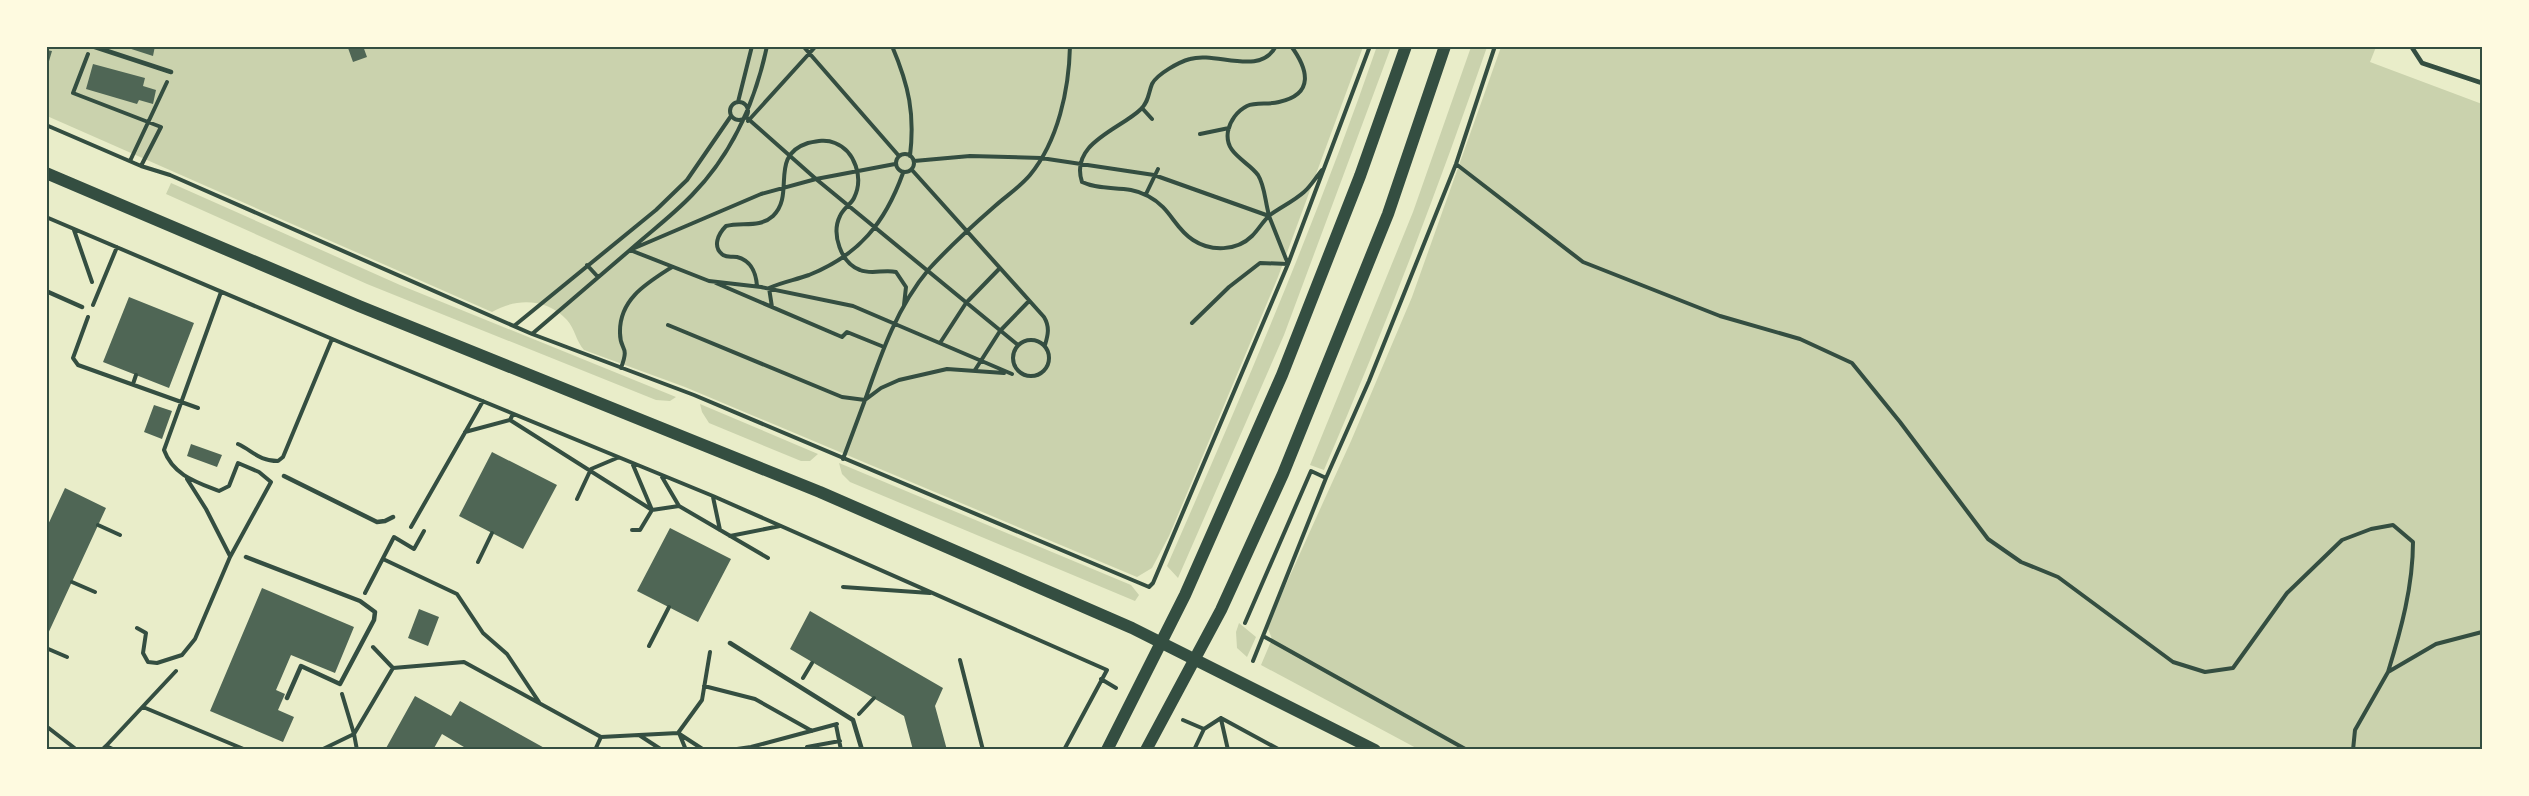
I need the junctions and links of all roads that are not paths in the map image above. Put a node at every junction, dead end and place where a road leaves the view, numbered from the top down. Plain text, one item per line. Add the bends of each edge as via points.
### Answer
1 (91, 46) edge
2 (1406, 46) edge
3 (1445, 46) edge
4 (2411, 46) edge
5 (171, 72) road end
6 (2482, 84) edge
7 (46, 172) edge
8 (46, 291) edge
9 (82, 307) dead end
10 (284, 476) dead end
11 (393, 517) dead end
12 (246, 557) dead end
13 (730, 643) dead end
14 (1160, 643) junction
15 (1196, 660) junction
16 (287, 698) dead end
17 (862, 750) edge
18 (1107, 750) edge
19 (1146, 750) edge
20 (1375, 750) edge

1 - 5 lane
2 - 14 main road via 1282,375
3 - 15 main road via 1388,214 1283,474
4 - 6 lane via 2422,63
7 - 14 main road via 359,306 820,492
8 - 9 lane
10 - 11 lane via 377,522
12 - 16 lane via 360,601 375,612 340,684 301,666
13 - 17 lane via 854,720
14 - 15 main road
14 - 18 main road
15 - 19 main road via 1164,711
15 - 20 main road

